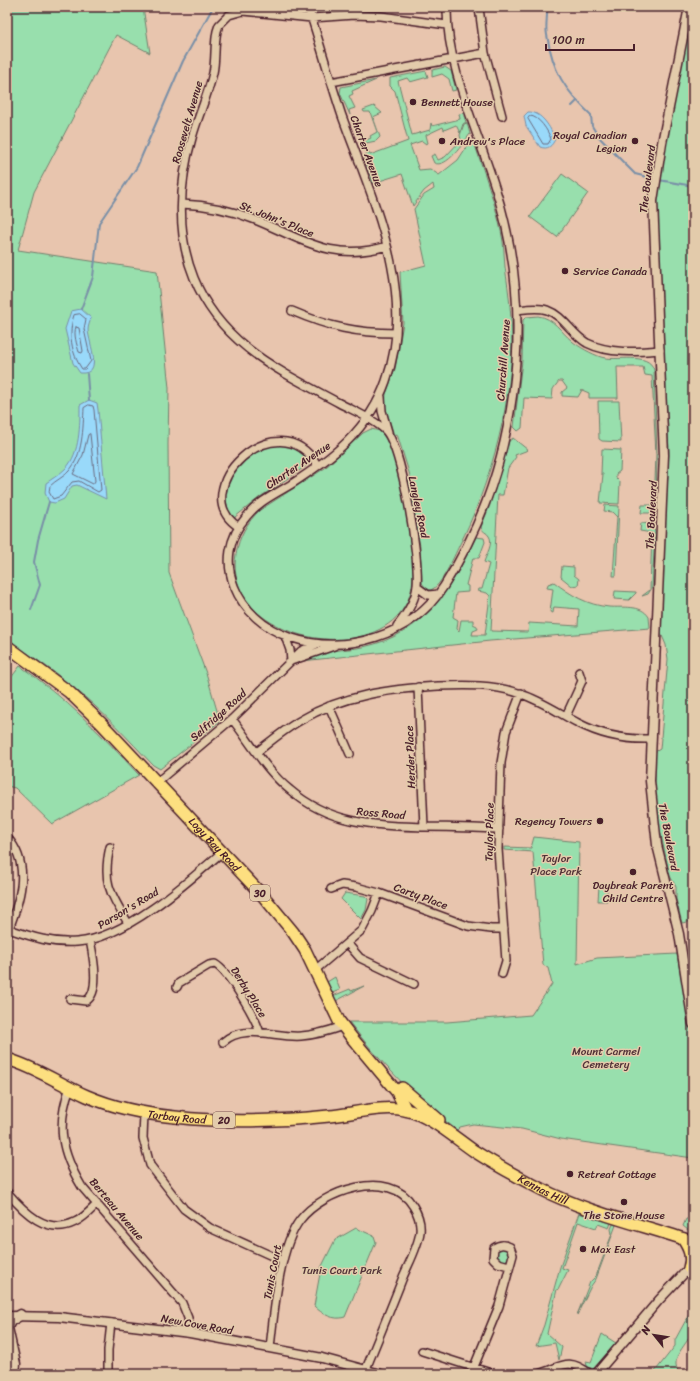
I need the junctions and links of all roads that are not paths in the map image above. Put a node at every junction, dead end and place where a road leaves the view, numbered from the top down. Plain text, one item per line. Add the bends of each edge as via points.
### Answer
1 (308, 7) edge
2 (447, 7) edge
3 (689, 7) edge
4 (479, 8) dead end
5 (312, 18) junction
6 (447, 25) junction
7 (485, 53) junction
8 (454, 59) junction
9 (331, 82) junction
10 (502, 116) dead end
11 (182, 204) junction
12 (387, 246) junction
13 (517, 310) junction
14 (292, 311) dead end
15 (396, 333) junction
16 (660, 350) junction
17 (381, 394) junction
18 (368, 418) junction
19 (389, 434) junction
20 (318, 466) junction
21 (238, 527) junction
22 (417, 587) junction
23 (439, 594) junction
24 (395, 629) junction
25 (285, 636) junction
26 (321, 644) junction
27 (340, 644) junction
28 (7, 646) edge
29 (291, 661) junction
30 (578, 672) dead end
31 (418, 687) junction
32 (521, 693) junction
33 (328, 706) junction
34 (566, 716) junction
35 (232, 719) junction
36 (651, 739) junction
37 (257, 752) junction
38 (350, 754) dead end
39 (157, 782) junction
40 (424, 826) junction
41 (499, 829) junction
42 (7, 837) edge
43 (110, 847) dead end
44 (221, 853) junction
45 (331, 889) dead end
46 (379, 893) junction
47 (128, 923) junction
48 (504, 929) junction
49 (8, 932) edge
50 (90, 940) junction
51 (347, 943) junction
52 (314, 971) junction
53 (502, 974) dead end
54 (414, 984) dead end
55 (177, 987) dead end
56 (690, 989) edge
57 (70, 999) dead end
58 (693, 1024) edge
59 (343, 1026) junction
60 (260, 1032) junction
61 (223, 1042) dead end
62 (7, 1059) edge
63 (388, 1079) junction
64 (70, 1087) junction
65 (402, 1088) junction
66 (382, 1110) junction
67 (406, 1110) junction
68 (144, 1113) junction
69 (452, 1135) junction
70 (7, 1192) edge
71 (97, 1204) junction
72 (688, 1240) edge
73 (283, 1261) junction
74 (509, 1266) dead end
75 (689, 1269) edge
76 (20, 1315) junction
77 (7, 1316) edge
78 (111, 1323) junction
79 (7, 1327) edge
80 (190, 1333) junction
81 (270, 1348) junction
82 (422, 1352) dead end
83 (7, 1362) edge
84 (366, 1369) junction
85 (472, 1371) edge
86 (10, 1374) edge
87 (14, 1374) edge
88 (108, 1374) edge
89 (381, 1374) edge
90 (494, 1374) edge
91 (538, 1374) edge
92 (590, 1374) edge
93 (596, 1374) edge

1 - 5 street, Charter Avenue
2 - 6 street, Churchill Avenue
3 - 16 street, The Boulevard via 655,186 653,216
4 - 7 street
5 - 6 street, Roosevelt Avenue via 381,16
5 - 9 street, Charter Avenue
5 - 11 street, Roosevelt Avenue via 243,11 229,15 219,25 215,38 213,73 191,138 184,170
6 - 8 street, Churchill Avenue
7 - 8 street
7 - 10 street
8 - 9 street
8 - 13 street, Churchill Avenue via 504,217 512,257
9 - 12 street, Charter Avenue
11 - 12 street, St. John's Place via 217,208 238,214 319,248 355,252
11 - 18 street, Roosevelt Avenue via 181,220 185,248 194,277 203,296 230,333 256,356
12 - 15 street, Charter Avenue via 396,295
13 - 16 street via 539,309 552,313 574,334 601,348 623,351
13 - 23 street, Churchill Avenue via 514,388 500,458 462,555
14 - 15 street via 351,331
15 - 17 street, Charter Avenue via 391,364
16 - 36 street, The Boulevard via 664,455
17 - 18 street, Charter Avenue
17 - 19 street, Langley Road via 382,411
18 - 19 street
18 - 20 street, Charter Avenue via 339,451
19 - 22 street, Langley Road via 411,516 417,558
20 - 21 street, Charter Avenue via 256,507
20 - 21 street via 306,451 282,441 266,443 250,450 234,464 221,497 221,504 228,520
21 - 25 street, Charter Avenue via 231,558 235,589 257,620
22 - 23 street via 428,595
22 - 24 street, Langley Road via 410,606
23 - 24 street, Churchill Avenue via 419,614
24 - 27 street, Churchill Avenue via 375,638
25 - 26 street, Charter Avenue
25 - 29 street
26 - 27 street, Charter Avenue
26 - 29 street, Selfridge Road via 304,649
27 - 29 street, Selfridge Road
28 - 39 main road, Logy Bay Road / 30 via 69,692
29 - 35 street, Selfridge Road
30 - 34 street via 582,681
31 - 32 street via 488,686
31 - 33 street via 391,689
31 - 40 street, Herder Place
32 - 34 street
32 - 41 street, Taylor Place via 503,746
33 - 37 street via 299,721
33 - 38 street
34 - 36 street via 587,728 609,735
35 - 37 street, Ross Road
35 - 39 street, Selfridge Road
36 - 56 street, The Boulevard via 650,781 658,851
37 - 40 street, Ross Road via 290,790 325,812 359,823
39 - 44 main road, Logy Bay Road / 30
40 - 41 street, Ross Road
41 - 48 street, Taylor Place via 498,856
42 - 49 street via 17,851 23,879
43 - 47 street via 106,867 107,881 115,902
44 - 47 street, Parson's Road via 175,891
44 - 52 main road, Logy Bay Road / 30 via 264,897 293,932 305,950
45 - 46 street, Carty Place via 342,885
46 - 48 street, Carty Place via 468,926
46 - 51 street via 367,923
47 - 50 street, Parson's Road via 109,934
48 - 53 street, Taylor Place via 506,961
49 - 50 street, Parson's Road via 49,941
50 - 57 street via 95,968 94,988 86,1001
51 - 52 street
51 - 54 street via 360,958
52 - 59 main road, Logy Bay Road / 30
55 - 60 street, Derby Place via 204,968 215,964 241,997
56 - 58 street, The Boulevard
59 - 60 street via 301,1036
59 - 63 main road, Logy Bay Road / 30
60 - 61 street via 235,1034
62 - 64 main road, Torbay Road / 20
63 - 65 main road, Logy Bay Road / 30 via 392,1079
63 - 66 main road via 394,1099 392,1104
63 - 67 main road, Logy Bay Road / 30
64 - 68 main road, Torbay Road / 20 via 108,1104
64 - 71 street, Berteau Avenue via 62,1116 64,1150 70,1167 82,1187
65 - 67 main road via 410,1103
65 - 69 main road, Logy Bay Road via 441,1121
66 - 67 main road, Torbay Road / 20
66 - 68 main road, Torbay Road / 20 via 284,1119 198,1119
67 - 69 main road, Kennas Hill via 422,1116
68 - 73 street via 143,1138 150,1165 184,1209 202,1223
69 - 72 main road, Kennas Hill via 483,1156 554,1195 580,1206
70 - 71 street via 30,1217 53,1225 76,1222
71 - 80 street, Berteau Avenue via 182,1303 187,1313
72 - 75 main road via 691,1263
73 - 81 street, Tunis Court
73 - 84 street, Tunis Court via 299,1221 331,1195 348,1189 373,1186 393,1190 410,1201 420,1222 418,1242
74 - 85 street via 499,1306
75 - 93 street
76 - 77 street, New Cove Road
76 - 78 street, New Cove Road
76 - 79 main road via 10,1321
78 - 80 street, New Cove Road
78 - 88 street
79 - 87 main road via 15,1364
80 - 81 street, New Cove Road
81 - 84 street, New Cove Road
82 - 85 street
83 - 86 main road
84 - 89 street, New Cove Road
85 - 90 street
91 - 92 street via 567,1363 579,1366

